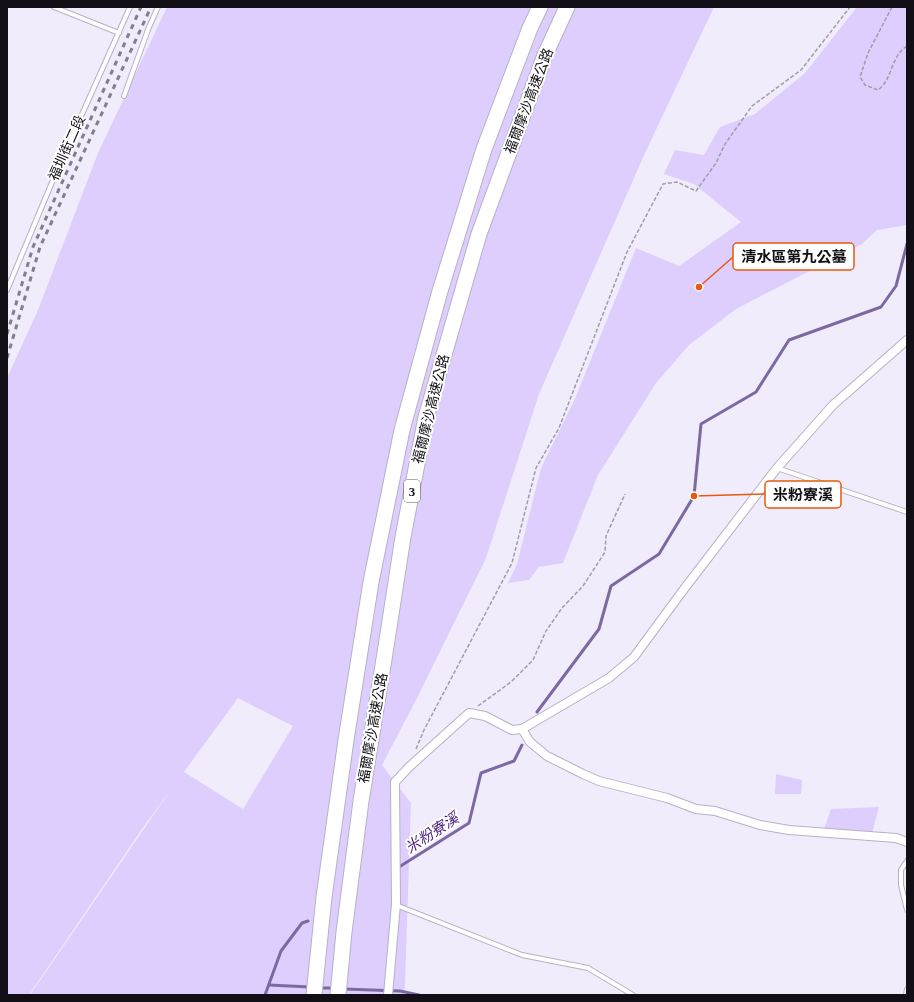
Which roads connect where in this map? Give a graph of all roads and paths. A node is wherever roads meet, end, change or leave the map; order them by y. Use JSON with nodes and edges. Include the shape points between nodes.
{"nodes":[{"id":1,"x":54,"y":7,"type":"edge"},
{"id":2,"x":130,"y":7,"type":"edge"},
{"id":3,"x":158,"y":7,"type":"edge"},
{"id":4,"x":540,"y":7,"type":"edge"},
{"id":5,"x":567,"y":7,"type":"edge"},
{"id":6,"x":850,"y":7,"type":"edge"},
{"id":7,"x":892,"y":7,"type":"edge"},
{"id":8,"x":119,"y":33,"type":"junction"},
{"id":9,"x":907,"y":46,"type":"edge"},
{"id":10,"x":124,"y":96,"type":"dead end"},
{"id":11,"x":7,"y":290,"type":"edge"},
{"id":12,"x":907,"y":340,"type":"edge"},
{"id":13,"x":777,"y":468,"type":"junction"},
{"id":14,"x":625,"y":494,"type":"dead end"},
{"id":15,"x":907,"y":512,"type":"edge"},
{"id":16,"x":469,"y":713,"type":"junction"},
{"id":17,"x":522,"y":729,"type":"junction"},
{"id":18,"x":408,"y":767,"type":"junction"},
{"id":19,"x":907,"y":842,"type":"edge"},
{"id":20,"x":907,"y":861,"type":"edge"},
{"id":21,"x":396,"y":904,"type":"junction"},
{"id":22,"x":907,"y":910,"type":"edge"},
{"id":23,"x":907,"y":989,"type":"edge"},
{"id":24,"x":314,"y":995,"type":"edge"},
{"id":25,"x":338,"y":995,"type":"edge"},
{"id":26,"x":388,"y":995,"type":"edge"},
{"id":27,"x":633,"y":995,"type":"edge"},
{"id":28,"x":906,"y":995,"type":"edge"}],
"edges":[{"from":1,"to":8,"type":"lane"},
{"from":2,"to":8,"type":"lane","name":"福圳街二段"},
{"from":3,"to":10,"type":"lane"},
{"from":4,"to":24,"type":"highway","name":"福爾摩沙高速公路","number":"3","via":[[484,149],[440,291],[402,430],[371,582],[351,710],[324,897]]},
{"from":5,"to":25,"type":"highway","name":"福爾摩沙高速公路","number":"3","via":[[545,55],[479,234],[426,417],[403,537],[361,801]]},
{"from":6,"to":18,"type":"path","via":[[802,70],[752,106],[696,191],[677,182],[662,184],[627,252],[559,428],[536,468],[512,563],[424,730]]},
{"from":7,"to":9,"type":"path","via":[[868,53],[860,77],[865,85],[878,90],[885,85],[900,50]]},
{"from":8,"to":11,"type":"lane","name":"福圳街二段"},
{"from":12,"to":13,"type":"street","via":[[833,405]]},
{"from":13,"to":15,"type":"lane"},
{"from":13,"to":17,"type":"street","via":[[634,656],[609,678]]},
{"from":14,"to":16,"type":"path","via":[[606,536],[605,552],[583,586],[550,625],[533,660],[511,682]]},
{"from":16,"to":17,"type":"street","via":[[484,716],[512,730]]},
{"from":16,"to":18,"type":"street"},
{"from":17,"to":19,"type":"street","via":[[530,742],[548,756],[599,781],[760,825],[789,830],[896,838]]},
{"from":18,"to":21,"type":"street","via":[[395,782]]},
{"from":20,"to":22,"type":"lane","via":[[901,870],[901,885]]},
{"from":21,"to":26,"type":"street"},
{"from":21,"to":27,"type":"lane","via":[[522,955],[588,968]]},
{"from":23,"to":28,"type":"lane"}]}
